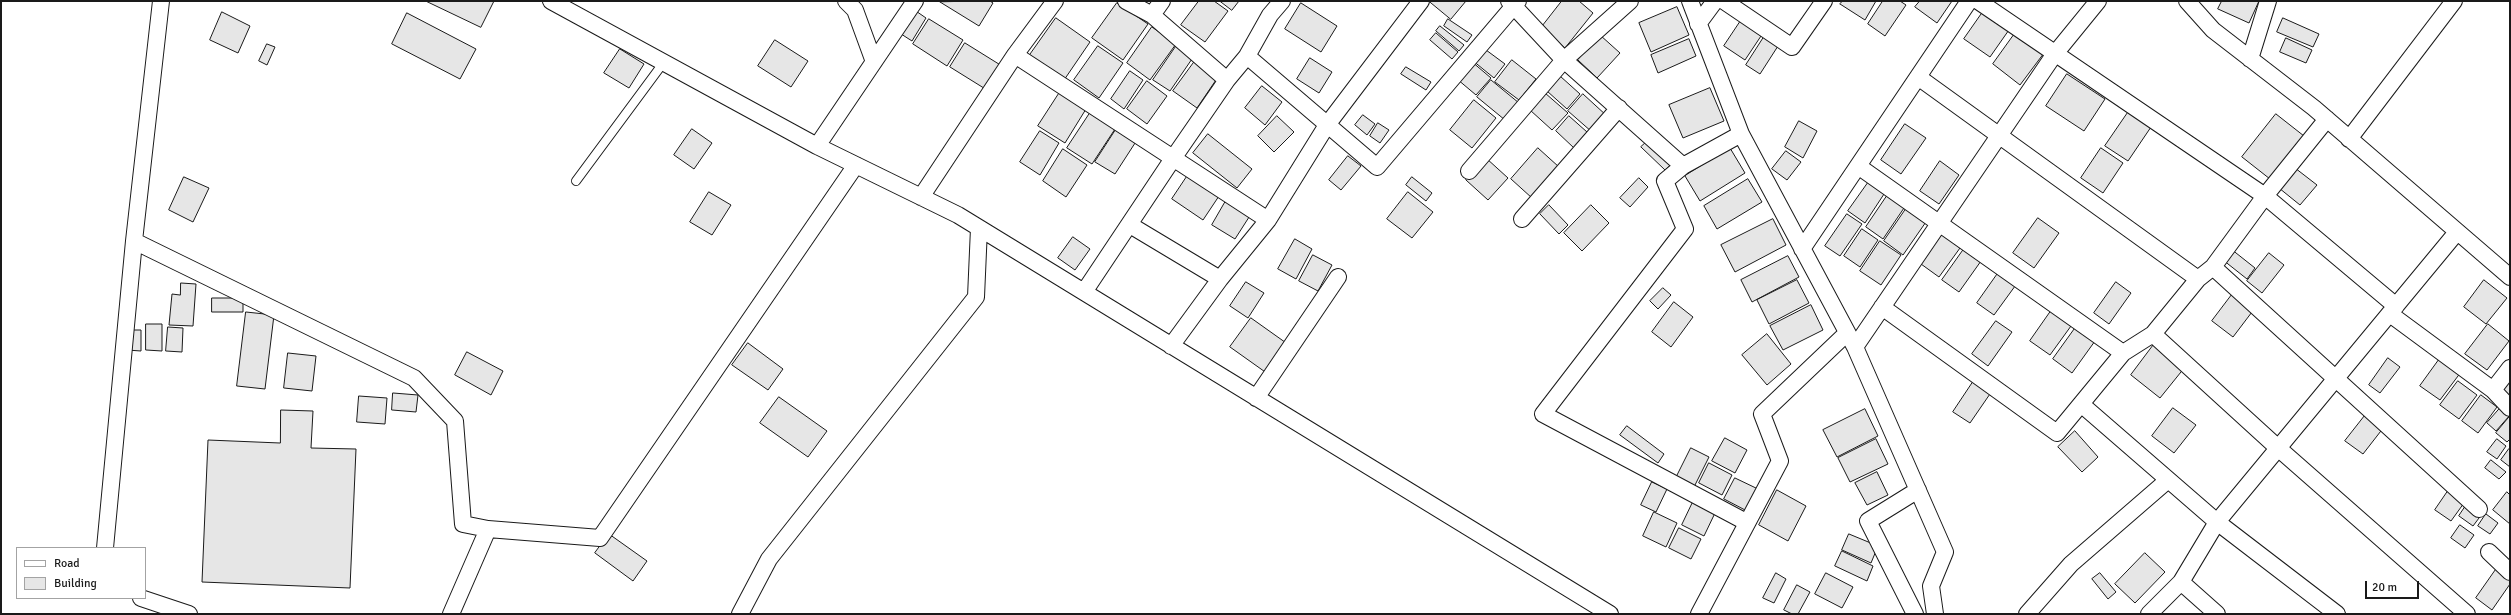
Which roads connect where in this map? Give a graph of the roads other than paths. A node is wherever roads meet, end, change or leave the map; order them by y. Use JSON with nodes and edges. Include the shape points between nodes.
{"nodes":[{"id":1,"x":162,"y":1,"type":"edge"},
{"id":2,"x":551,"y":1,"type":"edge"},
{"id":3,"x":846,"y":1,"type":"edge"},
{"id":4,"x":915,"y":1,"type":"edge"},
{"id":5,"x":1055,"y":1,"type":"edge"},
{"id":6,"x":1126,"y":1,"type":"edge"},
{"id":7,"x":1162,"y":1,"type":"edge"},
{"id":8,"x":1282,"y":1,"type":"edge"},
{"id":9,"x":1421,"y":1,"type":"edge"},
{"id":10,"x":1630,"y":1,"type":"edge"},
{"id":11,"x":1690,"y":1,"type":"edge"},
{"id":12,"x":1715,"y":1,"type":"edge"},
{"id":13,"x":1724,"y":1,"type":"edge"},
{"id":14,"x":1824,"y":1,"type":"edge"},
{"id":15,"x":1969,"y":1,"type":"edge"},
{"id":16,"x":1978,"y":1,"type":"edge"},
{"id":17,"x":2098,"y":1,"type":"edge"},
{"id":18,"x":2187,"y":1,"type":"edge"},
{"id":19,"x":2268,"y":1,"type":"edge"},
{"id":20,"x":2454,"y":1,"type":"edge"},
{"id":21,"x":1514,"y":2,"type":"edge"},
{"id":22,"x":1152,"y":15,"type":"junction"},
{"id":23,"x":1698,"y":24,"type":"junction"},
{"id":24,"x":1015,"y":55,"type":"junction"},
{"id":25,"x":2054,"y":55,"type":"junction"},
{"id":26,"x":1247,"y":56,"type":"junction"},
{"id":27,"x":2250,"y":58,"type":"junction"},
{"id":28,"x":1564,"y":60,"type":"junction"},
{"id":29,"x":664,"y":62,"type":"junction"},
{"id":30,"x":874,"y":62,"type":"junction"},
{"id":31,"x":1918,"y":77,"type":"junction"},
{"id":32,"x":1227,"y":80,"type":"junction"},
{"id":33,"x":1619,"y":108,"type":"junction"},
{"id":34,"x":2327,"y":119,"type":"junction"},
{"id":35,"x":1327,"y":125,"type":"junction"},
{"id":36,"x":1741,"y":134,"type":"junction"},
{"id":37,"x":1999,"y":136,"type":"junction"},
{"id":38,"x":2349,"y":139,"type":"junction"},
{"id":39,"x":817,"y":146,"type":"junction"},
{"id":40,"x":1174,"y":157,"type":"junction"},
{"id":41,"x":856,"y":165,"type":"junction"},
{"id":42,"x":1683,"y":166,"type":"junction"},
{"id":43,"x":1858,"y":166,"type":"junction"},
{"id":44,"x":1469,"y":172,"type":"dead end"},
{"id":45,"x":576,"y":181,"type":"dead end"},
{"id":46,"x":2265,"y":196,"type":"junction"},
{"id":47,"x":921,"y":197,"type":"junction"},
{"id":48,"x":1522,"y":219,"type":"dead end"},
{"id":49,"x":1268,"y":220,"type":"junction"},
{"id":50,"x":1940,"y":222,"type":"junction"},
{"id":51,"x":1130,"y":225,"type":"junction"},
{"id":52,"x":979,"y":228,"type":"junction"},
{"id":53,"x":2457,"y":232,"type":"junction"},
{"id":54,"x":134,"y":241,"type":"junction"},
{"id":55,"x":1802,"y":249,"type":"junction"},
{"id":56,"x":2213,"y":267,"type":"junction"},
{"id":57,"x":1338,"y":277,"type":"dead end"},
{"id":58,"x":2510,"y":277,"type":"edge"},
{"id":59,"x":1220,"y":279,"type":"junction"},
{"id":60,"x":2198,"y":279,"type":"junction"},
{"id":61,"x":1084,"y":292,"type":"junction"},
{"id":62,"x":1882,"y":307,"type":"junction"},
{"id":63,"x":2393,"y":310,"type":"junction"},
{"id":64,"x":2153,"y":334,"type":"junction"},
{"id":65,"x":1851,"y":340,"type":"junction"},
{"id":66,"x":1171,"y":346,"type":"junction"},
{"id":67,"x":2123,"y":353,"type":"junction"},
{"id":68,"x":2510,"y":368,"type":"edge"},
{"id":69,"x":2336,"y":379,"type":"junction"},
{"id":70,"x":2493,"y":390,"type":"junction"},
{"id":71,"x":1256,"y":398,"type":"junction"},
{"id":72,"x":2081,"y":404,"type":"junction"},
{"id":73,"x":2510,"y":408,"type":"edge"},
{"id":74,"x":2278,"y":448,"type":"junction"},
{"id":75,"x":2168,"y":480,"type":"junction"},
{"id":76,"x":1918,"y":490,"type":"junction"},
{"id":77,"x":2479,"y":509,"type":"dead end"},
{"id":78,"x":1746,"y":522,"type":"junction"},
{"id":79,"x":2217,"y":522,"type":"junction"},
{"id":80,"x":488,"y":529,"type":"junction"},
{"id":81,"x":105,"y":547,"type":"edge"},
{"id":82,"x":2489,"y":552,"type":"dead end"},
{"id":83,"x":2510,"y":572,"type":"edge"},
{"id":84,"x":2181,"y":582,"type":"junction"},
{"id":85,"x":144,"y":599,"type":"edge"},
{"id":86,"x":189,"y":614,"type":"edge"},
{"id":87,"x":451,"y":614,"type":"edge"},
{"id":88,"x":740,"y":614,"type":"edge"},
{"id":89,"x":1610,"y":614,"type":"edge"},
{"id":90,"x":1699,"y":614,"type":"edge"},
{"id":91,"x":1915,"y":614,"type":"edge"},
{"id":92,"x":1935,"y":614,"type":"edge"},
{"id":93,"x":2027,"y":614,"type":"edge"},
{"id":94,"x":2149,"y":614,"type":"edge"},
{"id":95,"x":2217,"y":614,"type":"edge"},
{"id":96,"x":2337,"y":614,"type":"edge"},
{"id":97,"x":2467,"y":614,"type":"edge"}],
"edges":[{"from":1,"to":54,"type":"street"},
{"from":2,"to":29,"type":"street"},
{"from":3,"to":30,"type":"street","via":[[855,10]]},
{"from":4,"to":30,"type":"street"},
{"from":5,"to":24,"type":"street"},
{"from":6,"to":22,"type":"street"},
{"from":7,"to":22,"type":"street"},
{"from":8,"to":26,"type":"street","via":[[1270,15]]},
{"from":9,"to":35,"type":"street"},
{"from":10,"to":28,"type":"street"},
{"from":11,"to":23,"type":"street"},
{"from":12,"to":23,"type":"street"},
{"from":13,"to":14,"type":"street","via":[[1792,47]]},
{"from":15,"to":31,"type":"street"},
{"from":16,"to":25,"type":"street"},
{"from":17,"to":25,"type":"street"},
{"from":18,"to":27,"type":"street","via":[[2213,30]]},
{"from":19,"to":27,"type":"street"},
{"from":20,"to":38,"type":"street"},
{"from":21,"to":28,"type":"street"},
{"from":21,"to":35,"type":"street","via":[[1377,167]]},
{"from":22,"to":32,"type":"street"},
{"from":23,"to":36,"type":"street"},
{"from":24,"to":40,"type":"street"},
{"from":24,"to":47,"type":"street"},
{"from":25,"to":37,"type":"street"},
{"from":25,"to":46,"type":"street"},
{"from":26,"to":32,"type":"street"},
{"from":26,"to":35,"type":"street"},
{"from":27,"to":34,"type":"street"},
{"from":28,"to":33,"type":"street"},
{"from":28,"to":44,"type":"street"},
{"from":29,"to":39,"type":"street"},
{"from":29,"to":45,"type":"lane"},
{"from":30,"to":39,"type":"street"},
{"from":31,"to":37,"type":"street"},
{"from":31,"to":43,"type":"street"},
{"from":32,"to":40,"type":"street"},
{"from":33,"to":42,"type":"street"},
{"from":33,"to":48,"type":"street"},
{"from":34,"to":38,"type":"street"},
{"from":34,"to":46,"type":"street"},
{"from":35,"to":49,"type":"street"},
{"from":36,"to":42,"type":"street"},
{"from":36,"to":55,"type":"street"},
{"from":37,"to":50,"type":"street"},
{"from":37,"to":60,"type":"street"},
{"from":38,"to":53,"type":"street"},
{"from":39,"to":41,"type":"street"},
{"from":40,"to":49,"type":"street"},
{"from":40,"to":51,"type":"street"},
{"from":41,"to":47,"type":"street"},
{"from":41,"to":80,"type":"street","via":[[600,538]]},
{"from":42,"to":78,"type":"street","via":[[1665,182],[1685,229],[1543,414]]},
{"from":43,"to":50,"type":"street"},
{"from":43,"to":55,"type":"street"},
{"from":46,"to":56,"type":"street"},
{"from":46,"to":63,"type":"street"},
{"from":47,"to":52,"type":"street"},
{"from":49,"to":59,"type":"street"},
{"from":50,"to":62,"type":"street"},
{"from":50,"to":67,"type":"street"},
{"from":51,"to":59,"type":"street"},
{"from":51,"to":61,"type":"street"},
{"from":52,"to":61,"type":"street"},
{"from":52,"to":88,"type":"street","via":[[976,296],[769,559]]},
{"from":53,"to":58,"type":"street"},
{"from":53,"to":63,"type":"street"},
{"from":54,"to":80,"type":"street","via":[[414,378],[455,421],[463,524]]},
{"from":54,"to":81,"type":"street"},
{"from":55,"to":65,"type":"street"},
{"from":56,"to":60,"type":"street"},
{"from":56,"to":69,"type":"street"},
{"from":57,"to":71,"type":"street"},
{"from":59,"to":66,"type":"street"},
{"from":60,"to":64,"type":"street"},
{"from":61,"to":66,"type":"street"},
{"from":62,"to":65,"type":"street"},
{"from":62,"to":72,"type":"street","via":[[2057,433]]},
{"from":63,"to":69,"type":"street"},
{"from":63,"to":70,"type":"street"},
{"from":64,"to":67,"type":"street"},
{"from":64,"to":74,"type":"street"},
{"from":65,"to":76,"type":"street"},
{"from":65,"to":78,"type":"street","via":[[1762,414],[1780,461]]},
{"from":66,"to":71,"type":"street"},
{"from":67,"to":72,"type":"street"},
{"from":68,"to":70,"type":"street"},
{"from":69,"to":74,"type":"street"},
{"from":69,"to":77,"type":"street"},
{"from":70,"to":73,"type":"street"},
{"from":71,"to":89,"type":"street"},
{"from":72,"to":75,"type":"street"},
{"from":74,"to":79,"type":"street"},
{"from":74,"to":97,"type":"street"},
{"from":75,"to":79,"type":"street"},
{"from":75,"to":93,"type":"street","via":[[2071,564]]},
{"from":76,"to":91,"type":"street","via":[[1868,521]]},
{"from":76,"to":92,"type":"street","via":[[1945,552],[1930,586]]},
{"from":78,"to":90,"type":"street"},
{"from":79,"to":84,"type":"street"},
{"from":79,"to":96,"type":"street"},
{"from":80,"to":87,"type":"street"},
{"from":82,"to":83,"type":"street"},
{"from":84,"to":94,"type":"street"},
{"from":84,"to":95,"type":"street"},
{"from":85,"to":86,"type":"street"}]}
